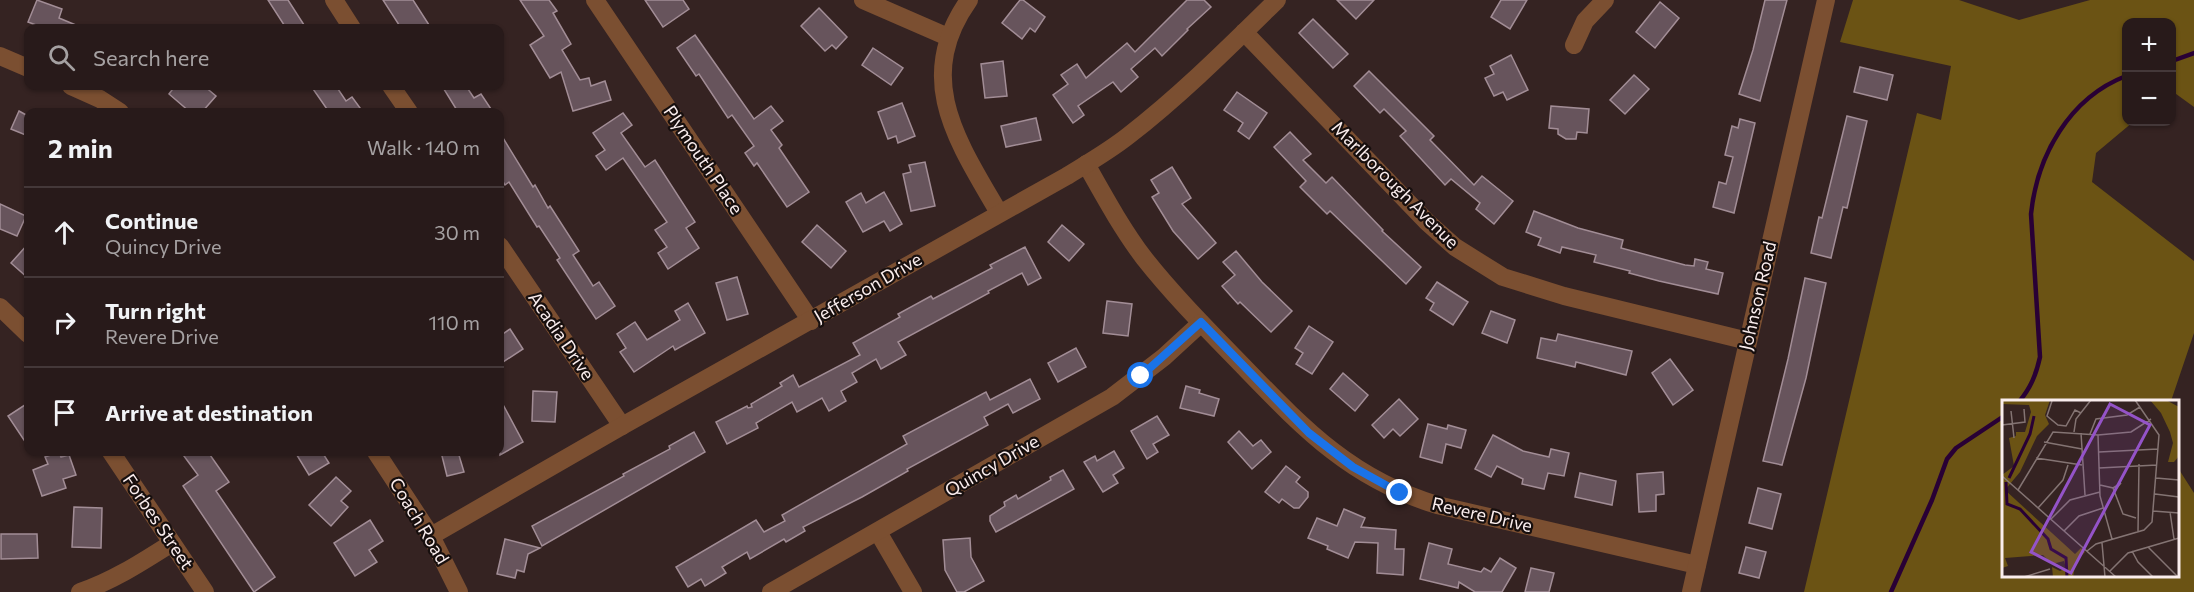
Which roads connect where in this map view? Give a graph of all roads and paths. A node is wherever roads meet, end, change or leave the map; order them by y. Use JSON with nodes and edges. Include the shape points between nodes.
{"nodes":[{"id":1,"x":334,"y":0,"type":"edge"},
{"id":2,"x":595,"y":0,"type":"edge"},
{"id":3,"x":863,"y":0,"type":"edge"},
{"id":4,"x":969,"y":0,"type":"edge"},
{"id":5,"x":1276,"y":0,"type":"edge"},
{"id":6,"x":1605,"y":0,"type":"edge"},
{"id":7,"x":1826,"y":0,"type":"edge"},
{"id":8,"x":349,"y":24,"type":"edge"},
{"id":9,"x":1244,"y":32,"type":"junction"},
{"id":10,"x":948,"y":38,"type":"junction"},
{"id":11,"x":1574,"y":45,"type":"dead end"},
{"id":12,"x":0,"y":56,"type":"edge"},
{"id":13,"x":24,"y":66,"type":"edge"},
{"id":14,"x":79,"y":90,"type":"edge"},
{"id":15,"x":394,"y":90,"type":"edge"},
{"id":16,"x":114,"y":108,"type":"edge"},
{"id":17,"x":406,"y":108,"type":"edge"},
{"id":18,"x":1086,"y":164,"type":"junction"},
{"id":19,"x":999,"y":213,"type":"junction"},
{"id":20,"x":504,"y":252,"type":"edge"},
{"id":21,"x":0,"y":307,"type":"edge"},
{"id":22,"x":811,"y":321,"type":"junction"},
{"id":23,"x":1201,"y":322,"type":"junction"},
{"id":24,"x":24,"y":330,"type":"edge"},
{"id":25,"x":1748,"y":341,"type":"junction"},
{"id":26,"x":622,"y":426,"type":"junction"},
{"id":27,"x":114,"y":456,"type":"edge"},
{"id":28,"x":379,"y":456,"type":"edge"},
{"id":29,"x":878,"y":532,"type":"junction"},
{"id":30,"x":431,"y":536,"type":"junction"},
{"id":31,"x":172,"y":543,"type":"junction"},
{"id":32,"x":1697,"y":565,"type":"junction"},
{"id":33,"x":80,"y":592,"type":"edge"},
{"id":34,"x":205,"y":592,"type":"edge"},
{"id":35,"x":459,"y":592,"type":"edge"},
{"id":36,"x":771,"y":592,"type":"edge"},
{"id":37,"x":913,"y":592,"type":"edge"},
{"id":38,"x":1691,"y":592,"type":"edge"}],
"edges":[{"from":1,"to":8,"type":"street"},
{"from":2,"to":22,"type":"street","name":"Plymouth Place"},
{"from":3,"to":10,"type":"street"},
{"from":4,"to":10,"type":"street"},
{"from":5,"to":9,"type":"street","name":"Jefferson Drive"},
{"from":6,"to":11,"type":"street","via":[[1586,21]]},
{"from":7,"to":25,"type":"street","name":"Johnson Road"},
{"from":9,"to":18,"type":"street","name":"Jefferson Drive","via":[[1160,110]]},
{"from":9,"to":25,"type":"street","name":"Marlborough Avenue","via":[[1427,222],[1486,267],[1503,277],[1549,292]]},
{"from":10,"to":19,"type":"street","via":[[943,76],[949,117],[958,141]]},
{"from":12,"to":13,"type":"street"},
{"from":14,"to":16,"type":"street"},
{"from":15,"to":17,"type":"street"},
{"from":18,"to":19,"type":"street","name":"Jefferson Drive"},
{"from":18,"to":23,"type":"street","name":"Revere Drive","via":[[1143,256]]},
{"from":19,"to":22,"type":"street","name":"Jefferson Drive"},
{"from":20,"to":26,"type":"street","name":"Acadia Drive"},
{"from":21,"to":24,"type":"street"},
{"from":22,"to":26,"type":"street","name":"Jefferson Drive"},
{"from":23,"to":29,"type":"street","name":"Quincy Drive","via":[[1127,387]]},
{"from":23,"to":32,"type":"street","name":"Revere Drive","via":[[1309,433],[1353,467],[1400,493]]},
{"from":25,"to":32,"type":"street","name":"Johnson Road"},
{"from":26,"to":30,"type":"street","name":"Jefferson Drive"},
{"from":27,"to":31,"type":"street","name":"Forbes Street"},
{"from":28,"to":30,"type":"street","name":"Coach Road"},
{"from":29,"to":36,"type":"street","name":"Quincy Drive"},
{"from":29,"to":37,"type":"street"},
{"from":30,"to":35,"type":"street","name":"Coach Road"},
{"from":31,"to":33,"type":"street","via":[[129,570]]},
{"from":31,"to":34,"type":"street","name":"Forbes Street"},
{"from":32,"to":38,"type":"street","name":"Johnson Road"}]}
